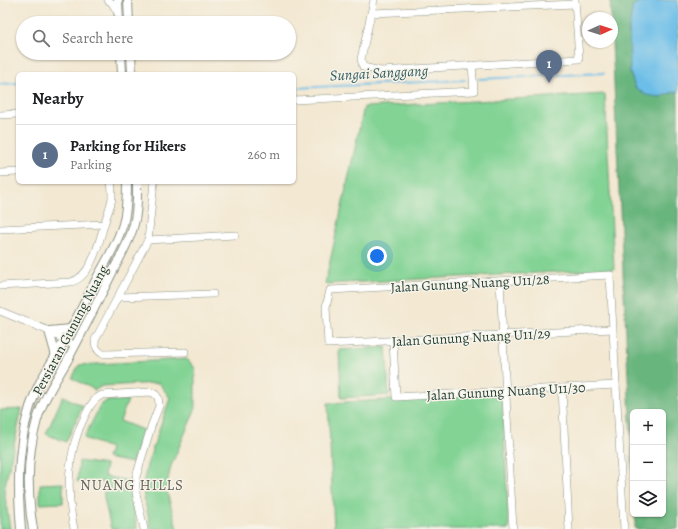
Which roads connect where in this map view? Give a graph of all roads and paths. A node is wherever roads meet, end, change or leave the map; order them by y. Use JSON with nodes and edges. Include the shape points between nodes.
{"nodes":[{"id":1,"x":108,"y":0,"type":"edge"},
{"id":2,"x":118,"y":0,"type":"edge"},
{"id":3,"x":128,"y":0,"type":"edge"},
{"id":4,"x":374,"y":0,"type":"edge"},
{"id":5,"x":575,"y":2,"type":"edge"},
{"id":6,"x":118,"y":13,"type":"junction"},
{"id":7,"x":372,"y":13,"type":"junction"},
{"id":8,"x":118,"y":16,"type":"edge"},
{"id":9,"x":129,"y":16,"type":"edge"},
{"id":10,"x":121,"y":60,"type":"edge"},
{"id":11,"x":131,"y":60,"type":"edge"},
{"id":12,"x":472,"y":66,"type":"junction"},
{"id":13,"x":122,"y":72,"type":"edge"},
{"id":14,"x":132,"y":72,"type":"edge"},
{"id":15,"x":296,"y":100,"type":"edge"},
{"id":16,"x":16,"y":114,"type":"edge"},
{"id":17,"x":0,"y":116,"type":"edge"},
{"id":18,"x":16,"y":172,"type":"edge"},
{"id":19,"x":0,"y":173,"type":"edge"},
{"id":20,"x":112,"y":184,"type":"edge"},
{"id":21,"x":127,"y":184,"type":"edge"},
{"id":22,"x":137,"y":184,"type":"edge"},
{"id":23,"x":154,"y":184,"type":"edge"},
{"id":24,"x":104,"y":224,"type":"junction"},
{"id":25,"x":0,"y":229,"type":"edge"},
{"id":26,"x":235,"y":235,"type":"dead end"},
{"id":27,"x":148,"y":240,"type":"junction"},
{"id":28,"x":500,"y":281,"type":"junction"},
{"id":29,"x":0,"y":286,"type":"edge"},
{"id":30,"x":213,"y":294,"type":"dead end"},
{"id":31,"x":118,"y":298,"type":"junction"},
{"id":32,"x":0,"y":311,"type":"edge"},
{"id":33,"x":71,"y":329,"type":"junction"},
{"id":34,"x":613,"y":329,"type":"junction"},
{"id":35,"x":49,"y":331,"type":"junction"},
{"id":36,"x":503,"y":335,"type":"junction"},
{"id":37,"x":65,"y":340,"type":"junction"},
{"id":38,"x":393,"y":341,"type":"junction"},
{"id":39,"x":328,"y":344,"type":"joint"},
{"id":40,"x":75,"y":346,"type":"junction"},
{"id":41,"x":185,"y":352,"type":"dead end"},
{"id":42,"x":56,"y":356,"type":"junction"},
{"id":43,"x":616,"y":385,"type":"junction"},
{"id":44,"x":562,"y":388,"type":"junction"},
{"id":45,"x":506,"y":391,"type":"junction"},
{"id":46,"x":21,"y":529,"type":"edge"},
{"id":47,"x":33,"y":529,"type":"edge"},
{"id":48,"x":74,"y":529,"type":"edge"},
{"id":49,"x":144,"y":529,"type":"edge"},
{"id":50,"x":513,"y":529,"type":"edge"},
{"id":51,"x":569,"y":529,"type":"edge"},
{"id":52,"x":624,"y":529,"type":"edge"}],
"edges":[{"from":1,"to":6,"type":"street"},
{"from":2,"to":6,"type":"street"},
{"from":3,"to":9,"type":"street"},
{"from":4,"to":7,"type":"street"},
{"from":5,"to":7,"type":"street"},
{"from":5,"to":12,"type":"street","via":[[579,59]]},
{"from":6,"to":8,"type":"street"},
{"from":7,"to":12,"type":"street","via":[[362,51],[363,68],[381,71]]},
{"from":10,"to":13,"type":"street"},
{"from":11,"to":14,"type":"street"},
{"from":12,"to":15,"type":"street","via":[[474,91]]},
{"from":16,"to":17,"type":"street"},
{"from":18,"to":19,"type":"street"},
{"from":20,"to":24,"type":"street","via":[[112,199]]},
{"from":21,"to":33,"type":"street","name":"Persiaran Gunung Nuang","via":[[123,225]]},
{"from":22,"to":40,"type":"street","name":"Persiaran Gunung Nuang","via":[[134,226]]},
{"from":23,"to":27,"type":"street"},
{"from":24,"to":25,"type":"street"},
{"from":24,"to":29,"type":"street","via":[[88,268],[76,281]]},
{"from":26,"to":27,"type":"street"},
{"from":27,"to":31,"type":"street"},
{"from":28,"to":34,"type":"street","name":"Jalan Gunung Nuang U11/28","via":[[610,275]]},
{"from":28,"to":36,"type":"street"},
{"from":28,"to":39,"type":"street","name":"Jalan Gunung Nuang U11/28","via":[[330,290],[326,306]]},
{"from":30,"to":31,"type":"street"},
{"from":31,"to":41,"type":"street","via":[[95,340],[98,351],[103,354]]},
{"from":32,"to":35,"type":"street"},
{"from":33,"to":35,"type":"street"},
{"from":33,"to":37,"type":"street","name":"Persiaran Gunung Nuang"},
{"from":34,"to":36,"type":"street","name":"Jalan Gunung Nuang U11/29"},
{"from":34,"to":43,"type":"street"},
{"from":35,"to":37,"type":"street"},
{"from":35,"to":42,"type":"street"},
{"from":36,"to":38,"type":"street","name":"Jalan Gunung Nuang U11/29"},
{"from":36,"to":45,"type":"street"},
{"from":37,"to":40,"type":"street"},
{"from":37,"to":42,"type":"street","name":"Persiaran Gunung Nuang"},
{"from":38,"to":39,"type":"street","name":"Jalan Gunung Nuang U11/29"},
{"from":38,"to":45,"type":"street","name":"Jalan Gunung Nuang U11/30","via":[[396,397]]},
{"from":40,"to":47,"type":"street","name":"Persiaran Gunung Nuang","via":[[47,396],[37,420],[29,474]]},
{"from":42,"to":46,"type":"street","name":"Persiaran Gunung Nuang","via":[[36,390],[21,445],[18,477]]},
{"from":43,"to":44,"type":"street","name":"Jalan Gunung Nuang U11/30"},
{"from":43,"to":52,"type":"street"},
{"from":44,"to":45,"type":"street","name":"Jalan Gunung Nuang U11/30"},
{"from":44,"to":51,"type":"street"},
{"from":45,"to":50,"type":"street"},
{"from":48,"to":49,"type":"street","via":[[70,490],[72,455],[87,412],[102,395],[150,392],[159,398],[159,406],[138,468],[136,485]]}]}
